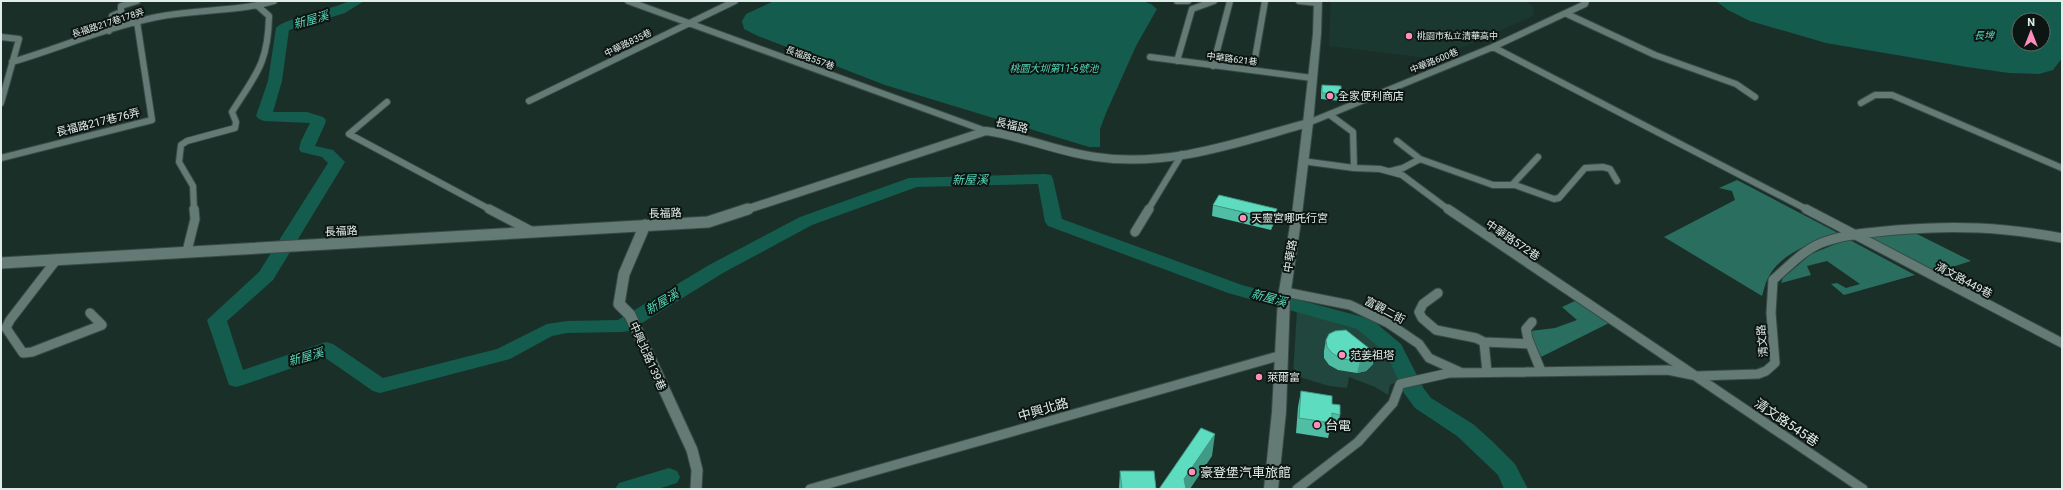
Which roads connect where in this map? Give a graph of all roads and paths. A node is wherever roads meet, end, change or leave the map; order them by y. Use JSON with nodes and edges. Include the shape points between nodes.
{"nodes":[{"id":1,"x":137,"y":1,"type":"edge"},
{"id":2,"x":274,"y":1,"type":"edge"},
{"id":3,"x":628,"y":1,"type":"edge"},
{"id":4,"x":735,"y":1,"type":"edge"},
{"id":5,"x":1177,"y":1,"type":"edge"},
{"id":6,"x":1188,"y":1,"type":"edge"},
{"id":7,"x":1214,"y":1,"type":"edge"},
{"id":8,"x":1230,"y":1,"type":"edge"},
{"id":9,"x":1265,"y":1,"type":"edge"},
{"id":10,"x":1299,"y":1,"type":"edge"},
{"id":11,"x":1586,"y":1,"type":"edge"},
{"id":12,"x":1318,"y":2,"type":"edge"},
{"id":13,"x":259,"y":6,"type":"junction"},
{"id":14,"x":1567,"y":14,"type":"junction"},
{"id":15,"x":137,"y":22,"type":"junction"},
{"id":16,"x":690,"y":23,"type":"junction"},
{"id":17,"x":108,"y":31,"type":"junction"},
{"id":18,"x":1,"y":37,"type":"edge"},
{"id":19,"x":1493,"y":47,"type":"junction"},
{"id":20,"x":1150,"y":57,"type":"dead end"},
{"id":21,"x":1177,"y":61,"type":"junction"},
{"id":22,"x":12,"y":62,"type":"junction"},
{"id":23,"x":1213,"y":66,"type":"junction"},
{"id":24,"x":1253,"y":70,"type":"junction"},
{"id":25,"x":1312,"y":78,"type":"junction"},
{"id":26,"x":1755,"y":97,"type":"dead end"},
{"id":27,"x":529,"y":101,"type":"dead end"},
{"id":28,"x":387,"y":102,"type":"dead end"},
{"id":29,"x":1,"y":103,"type":"edge"},
{"id":30,"x":1861,"y":103,"type":"dead end"},
{"id":31,"x":1330,"y":115,"type":"junction"},
{"id":32,"x":1308,"y":123,"type":"junction"},
{"id":33,"x":986,"y":131,"type":"junction"},
{"id":34,"x":1397,"y":141,"type":"dead end"},
{"id":35,"x":1182,"y":154,"type":"junction"},
{"id":36,"x":1538,"y":157,"type":"dead end"},
{"id":37,"x":1,"y":158,"type":"edge"},
{"id":38,"x":1420,"y":159,"type":"junction"},
{"id":39,"x":1302,"y":161,"type":"junction"},
{"id":40,"x":1354,"y":168,"type":"junction"},
{"id":41,"x":2062,"y":168,"type":"edge"},
{"id":42,"x":1391,"y":171,"type":"junction"},
{"id":43,"x":1617,"y":180,"type":"dead end"},
{"id":44,"x":1512,"y":185,"type":"junction"},
{"id":45,"x":646,"y":225,"type":"junction"},
{"id":46,"x":531,"y":231,"type":"junction"},
{"id":47,"x":1135,"y":232,"type":"dead end"},
{"id":48,"x":1857,"y":235,"type":"junction"},
{"id":49,"x":2062,"y":238,"type":"edge"},
{"id":50,"x":187,"y":251,"type":"junction"},
{"id":51,"x":57,"y":259,"type":"junction"},
{"id":52,"x":1,"y":263,"type":"edge"},
{"id":53,"x":1438,"y":293,"type":"dead end"},
{"id":54,"x":1284,"y":299,"type":"junction"},
{"id":55,"x":90,"y":313,"type":"dead end"},
{"id":56,"x":1532,"y":322,"type":"dead end"},
{"id":57,"x":1484,"y":342,"type":"junction"},
{"id":58,"x":2062,"y":343,"type":"edge"},
{"id":59,"x":1530,"y":344,"type":"junction"},
{"id":60,"x":1282,"y":355,"type":"junction"},
{"id":61,"x":1541,"y":371,"type":"junction"},
{"id":62,"x":1487,"y":372,"type":"junction"},
{"id":63,"x":1464,"y":373,"type":"junction"},
{"id":64,"x":1697,"y":376,"type":"junction"},
{"id":65,"x":696,"y":489,"type":"edge"},
{"id":66,"x":810,"y":489,"type":"edge"},
{"id":67,"x":1271,"y":489,"type":"edge"},
{"id":68,"x":1297,"y":489,"type":"edge"},
{"id":69,"x":1863,"y":489,"type":"edge"}],
"edges":[{"from":1,"to":17,"type":"street","via":[[121,6],[121,12],[112,16]]},
{"from":2,"to":13,"type":"street","name":"長福路217巷178弄"},
{"from":3,"to":16,"type":"street","name":"長福路557巷"},
{"from":4,"to":16,"type":"street","name":"中華路835巷"},
{"from":5,"to":6,"type":"street"},
{"from":7,"to":21,"type":"street","via":[[1192,9]]},
{"from":8,"to":23,"type":"street"},
{"from":9,"to":24,"type":"street"},
{"from":10,"to":12,"type":"street"},
{"from":11,"to":14,"type":"street","name":"中華路600巷"},
{"from":12,"to":25,"type":"main road","name":"中華路"},
{"from":13,"to":15,"type":"street","name":"長福路217巷178弄","via":[[190,12]]},
{"from":13,"to":50,"type":"street","via":[[269,16],[264,56],[260,69],[232,112],[236,122],[235,128],[187,141],[181,145],[179,162],[193,186],[195,212]]},
{"from":14,"to":19,"type":"street","name":"中華路600巷"},
{"from":14,"to":26,"type":"street","via":[[1655,55],[1736,84]]},
{"from":15,"to":17,"type":"street","name":"長福路217巷178弄"},
{"from":15,"to":37,"type":"street","name":"長福路217巷76弄","via":[[152,120]]},
{"from":16,"to":27,"type":"street","name":"中華路835巷"},
{"from":16,"to":33,"type":"street","name":"長福路557巷"},
{"from":17,"to":22,"type":"street","name":"長福路217巷178弄"},
{"from":18,"to":22,"type":"street","via":[[19,39]]},
{"from":19,"to":31,"type":"street","name":"中華路600巷"},
{"from":19,"to":48,"type":"street","name":"清文路449巷"},
{"from":20,"to":21,"type":"street","name":"中華路621巷"},
{"from":21,"to":23,"type":"street","name":"中華路621巷"},
{"from":22,"to":29,"type":"street"},
{"from":23,"to":24,"type":"street","name":"中華路621巷"},
{"from":24,"to":25,"type":"street","name":"中華路621巷"},
{"from":25,"to":32,"type":"main road","name":"中華路"},
{"from":28,"to":46,"type":"street","via":[[349,134]]},
{"from":30,"to":41,"type":"street","via":[[1882,93],[1892,96]]},
{"from":31,"to":32,"type":"street","name":"中華路600巷"},
{"from":31,"to":40,"type":"street","via":[[1353,132]]},
{"from":32,"to":35,"type":"street","name":"長福路"},
{"from":32,"to":39,"type":"main road","name":"中華路"},
{"from":33,"to":35,"type":"street","name":"長福路","via":[[1009,134],[1076,155],[1110,159],[1139,160]]},
{"from":33,"to":45,"type":"street","name":"長福路","via":[[716,220]]},
{"from":34,"to":38,"type":"street"},
{"from":35,"to":47,"type":"street"},
{"from":36,"to":44,"type":"street"},
{"from":38,"to":42,"type":"street"},
{"from":38,"to":44,"type":"street","via":[[1493,185]]},
{"from":39,"to":40,"type":"street","name":"中華路572巷"},
{"from":39,"to":54,"type":"main road","name":"中華路"},
{"from":40,"to":42,"type":"street","name":"中華路572巷"},
{"from":42,"to":64,"type":"street","name":"中華路572巷","via":[[1402,175],[1537,270]]},
{"from":43,"to":44,"type":"street","via":[[1610,169],[1585,168],[1559,198],[1554,199]]},
{"from":45,"to":46,"type":"street","name":"長福路"},
{"from":45,"to":65,"type":"street","name":"中興北路139巷","via":[[624,275],[619,292],[619,304],[630,315],[695,457],[699,479]]},
{"from":46,"to":50,"type":"street","name":"長福路"},
{"from":48,"to":49,"type":"street","name":"清文路","via":[[1929,227],[1966,226],[2018,230]]},
{"from":48,"to":58,"type":"street","name":"清文路449巷"},
{"from":48,"to":64,"type":"street","name":"清文路","via":[[1826,241],[1805,252],[1773,280],[1771,312],[1775,363],[1766,371],[1758,374]]},
{"from":50,"to":51,"type":"street","name":"長福路"},
{"from":51,"to":52,"type":"street","name":"長福路"},
{"from":51,"to":55,"type":"street","via":[[6,328],[23,352],[32,352],[102,325]]},
{"from":53,"to":57,"type":"street","via":[[1423,304],[1419,312],[1422,318],[1436,330]]},
{"from":54,"to":60,"type":"main road","name":"中華路"},
{"from":54,"to":63,"type":"street","name":"富觀二街","via":[[1350,306],[1388,323],[1419,344],[1429,358]]},
{"from":56,"to":59,"type":"street","via":[[1526,329]]},
{"from":57,"to":59,"type":"street"},
{"from":57,"to":62,"type":"street"},
{"from":59,"to":61,"type":"street"},
{"from":60,"to":66,"type":"street","name":"中興北路"},
{"from":60,"to":67,"type":"main road","name":"中華路"},
{"from":61,"to":62,"type":"street","name":"清文路"},
{"from":61,"to":64,"type":"street","name":"清文路","via":[[1668,370]]},
{"from":62,"to":63,"type":"street","name":"清文路"},
{"from":63,"to":68,"type":"street","name":"清文路","via":[[1400,384],[1393,403],[1358,442]]},
{"from":64,"to":69,"type":"street","name":"清文路545巷"}]}
